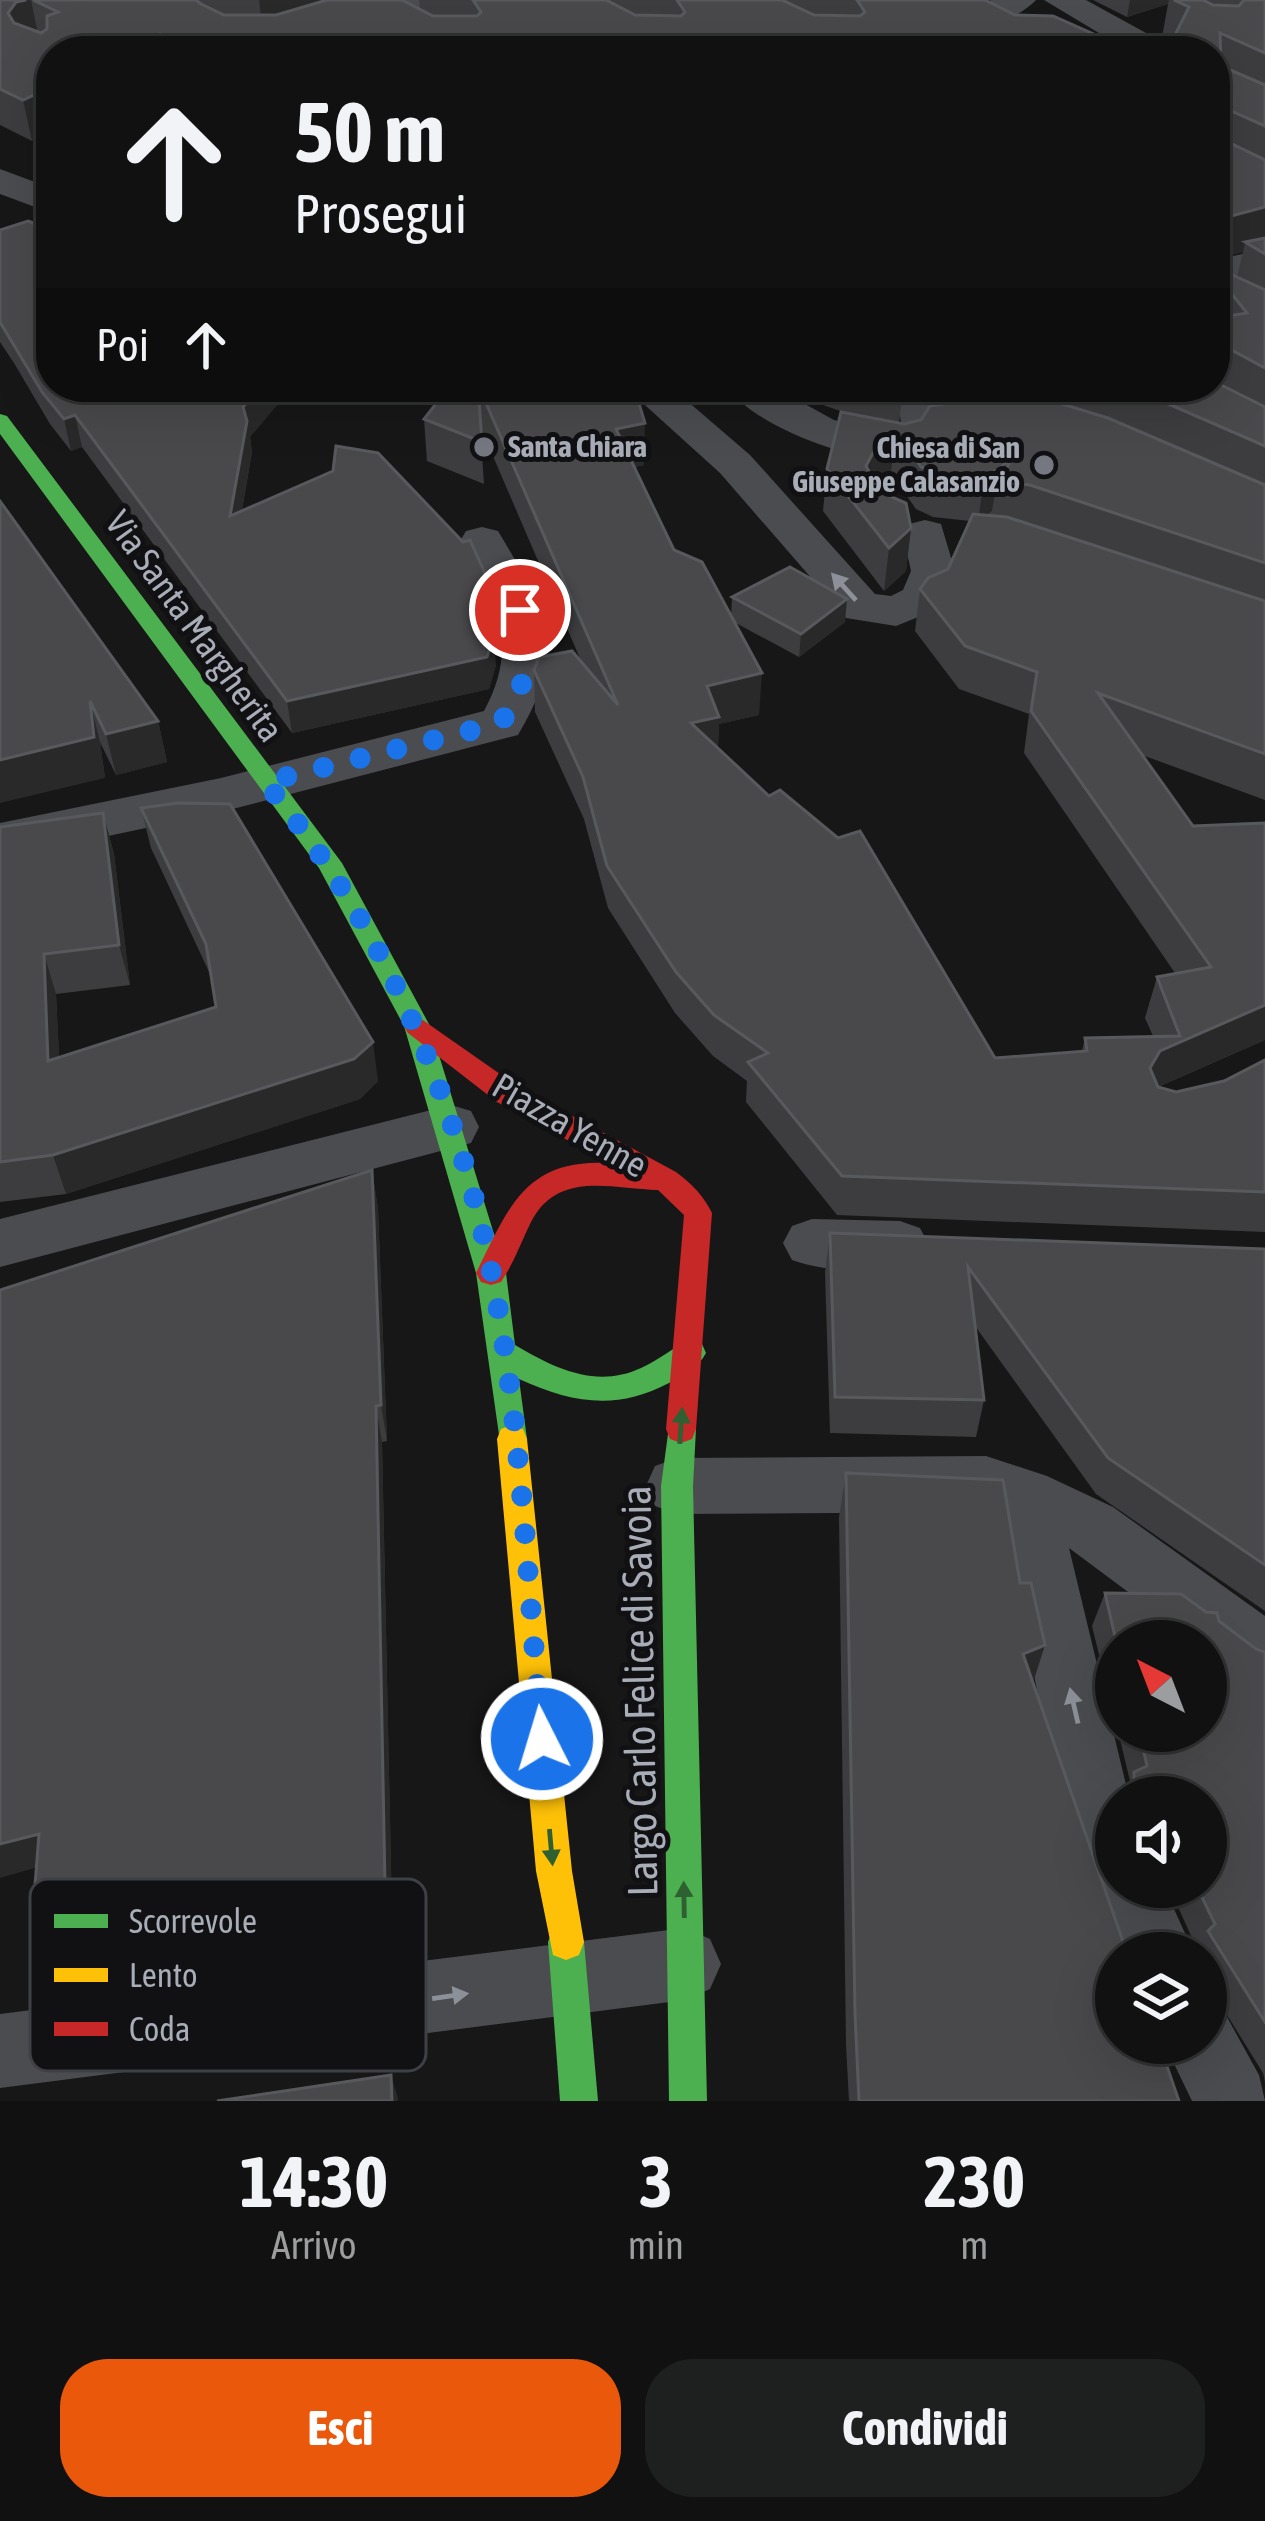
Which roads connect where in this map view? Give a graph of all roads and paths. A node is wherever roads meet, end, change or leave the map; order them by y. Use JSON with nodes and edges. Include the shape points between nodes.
{"nodes":[{"id":1,"x":938,"y":0,"type":"edge"},
{"id":2,"x":1019,"y":0,"type":"edge"},
{"id":3,"x":1061,"y":0,"type":"edge"},
{"id":4,"x":395,"y":10,"type":"edge"},
{"id":5,"x":978,"y":18,"type":"junction"},
{"id":6,"x":1147,"y":35,"type":"edge"},
{"id":7,"x":294,"y":36,"type":"edge"},
{"id":8,"x":1012,"y":36,"type":"edge"},
{"id":9,"x":0,"y":180,"type":"edge"},
{"id":10,"x":36,"y":196,"type":"edge"},
{"id":11,"x":1265,"y":260,"type":"edge"},
{"id":12,"x":1230,"y":283,"type":"edge"},
{"id":13,"x":663,"y":402,"type":"edge"},
{"id":14,"x":766,"y":402,"type":"edge"},
{"id":15,"x":0,"y":419,"type":"edge"},
{"id":16,"x":912,"y":433,"type":"edge"},
{"id":17,"x":482,"y":541,"type":"dead end"},
{"id":18,"x":265,"y":782,"type":"junction"},
{"id":19,"x":0,"y":842,"type":"edge"},
{"id":20,"x":417,"y":1026,"type":"junction"},
{"id":21,"x":451,"y":1127,"type":"junction"},
{"id":22,"x":666,"y":1180,"type":"junction"},
{"id":23,"x":0,"y":1243,"type":"edge"},
{"id":24,"x":812,"y":1243,"type":"dead end"},
{"id":25,"x":956,"y":1246,"type":"edge"},
{"id":26,"x":491,"y":1273,"type":"junction"},
{"id":27,"x":691,"y":1353,"type":"junction"},
{"id":28,"x":504,"y":1354,"type":"junction"},
{"id":29,"x":677,"y":1486,"type":"junction"},
{"id":30,"x":1025,"y":1496,"type":"junction"},
{"id":31,"x":1265,"y":1655,"type":"edge"},
{"id":32,"x":1095,"y":1798,"type":"edge"},
{"id":33,"x":685,"y":1964,"type":"junction"},
{"id":34,"x":573,"y":1980,"type":"junction"},
{"id":35,"x":426,"y":1998,"type":"edge"},
{"id":36,"x":30,"y":2047,"type":"edge"},
{"id":37,"x":0,"y":2051,"type":"edge"},
{"id":38,"x":1213,"y":2064,"type":"edge"},
{"id":39,"x":579,"y":2101,"type":"edge"},
{"id":40,"x":688,"y":2101,"type":"edge"},
{"id":41,"x":1233,"y":2101,"type":"edge"}],
"edges":[{"from":1,"to":5,"type":"street"},
{"from":2,"to":5,"type":"street"},
{"from":3,"to":6,"type":"street"},
{"from":4,"to":7,"type":"street"},
{"from":5,"to":8,"type":"street"},
{"from":9,"to":10,"type":"street"},
{"from":11,"to":12,"type":"street"},
{"from":16,"to":13,"type":"street","one_way":true,"via":[[896,522],[945,536],[922,598],[896,611],[862,608],[735,464]]},
{"from":14,"to":16,"type":"street","via":[[818,430]]},
{"from":15,"to":18,"type":"street","name":"Via Santa Margherita"},
{"from":17,"to":18,"type":"street","via":[[520,610],[530,661],[501,723]]},
{"from":18,"to":19,"type":"street"},
{"from":18,"to":20,"type":"street","name":"Via Santa Margherita","via":[[329,863]]},
{"from":20,"to":21,"type":"street","name":"Via Santa Margherita"},
{"from":20,"to":22,"type":"street","name":"Piazza Yenne","via":[[507,1094]]},
{"from":21,"to":23,"type":"street"},
{"from":21,"to":26,"type":"street","name":"Via Santa Margherita"},
{"from":22,"to":26,"type":"street","via":[[588,1172],[556,1181],[530,1197]]},
{"from":22,"to":27,"type":"street","via":[[698,1213]]},
{"from":24,"to":25,"type":"street"},
{"from":26,"to":28,"type":"street"},
{"from":27,"to":28,"type":"street","via":[[653,1381],[610,1392],[570,1389]]},
{"from":29,"to":27,"type":"street","name":"Largo Carlo Felice di Savoia","one_way":true},
{"from":28,"to":34,"type":"street","one_way":true,"via":[[554,1871]]},
{"from":29,"to":30,"type":"street","via":[[986,1484]]},
{"from":33,"to":29,"type":"street","name":"Largo Carlo Felice di Savoia","one_way":true},
{"from":30,"to":31,"type":"street","via":[[1091,1527]]},
{"from":32,"to":30,"type":"street","one_way":true},
{"from":33,"to":34,"type":"street"},
{"from":33,"to":40,"type":"street","name":"Largo Carlo Felice di Savoia"},
{"from":35,"to":34,"type":"street","one_way":true},
{"from":34,"to":39,"type":"street"},
{"from":37,"to":36,"type":"street","one_way":true},
{"from":38,"to":41,"type":"street"}]}
